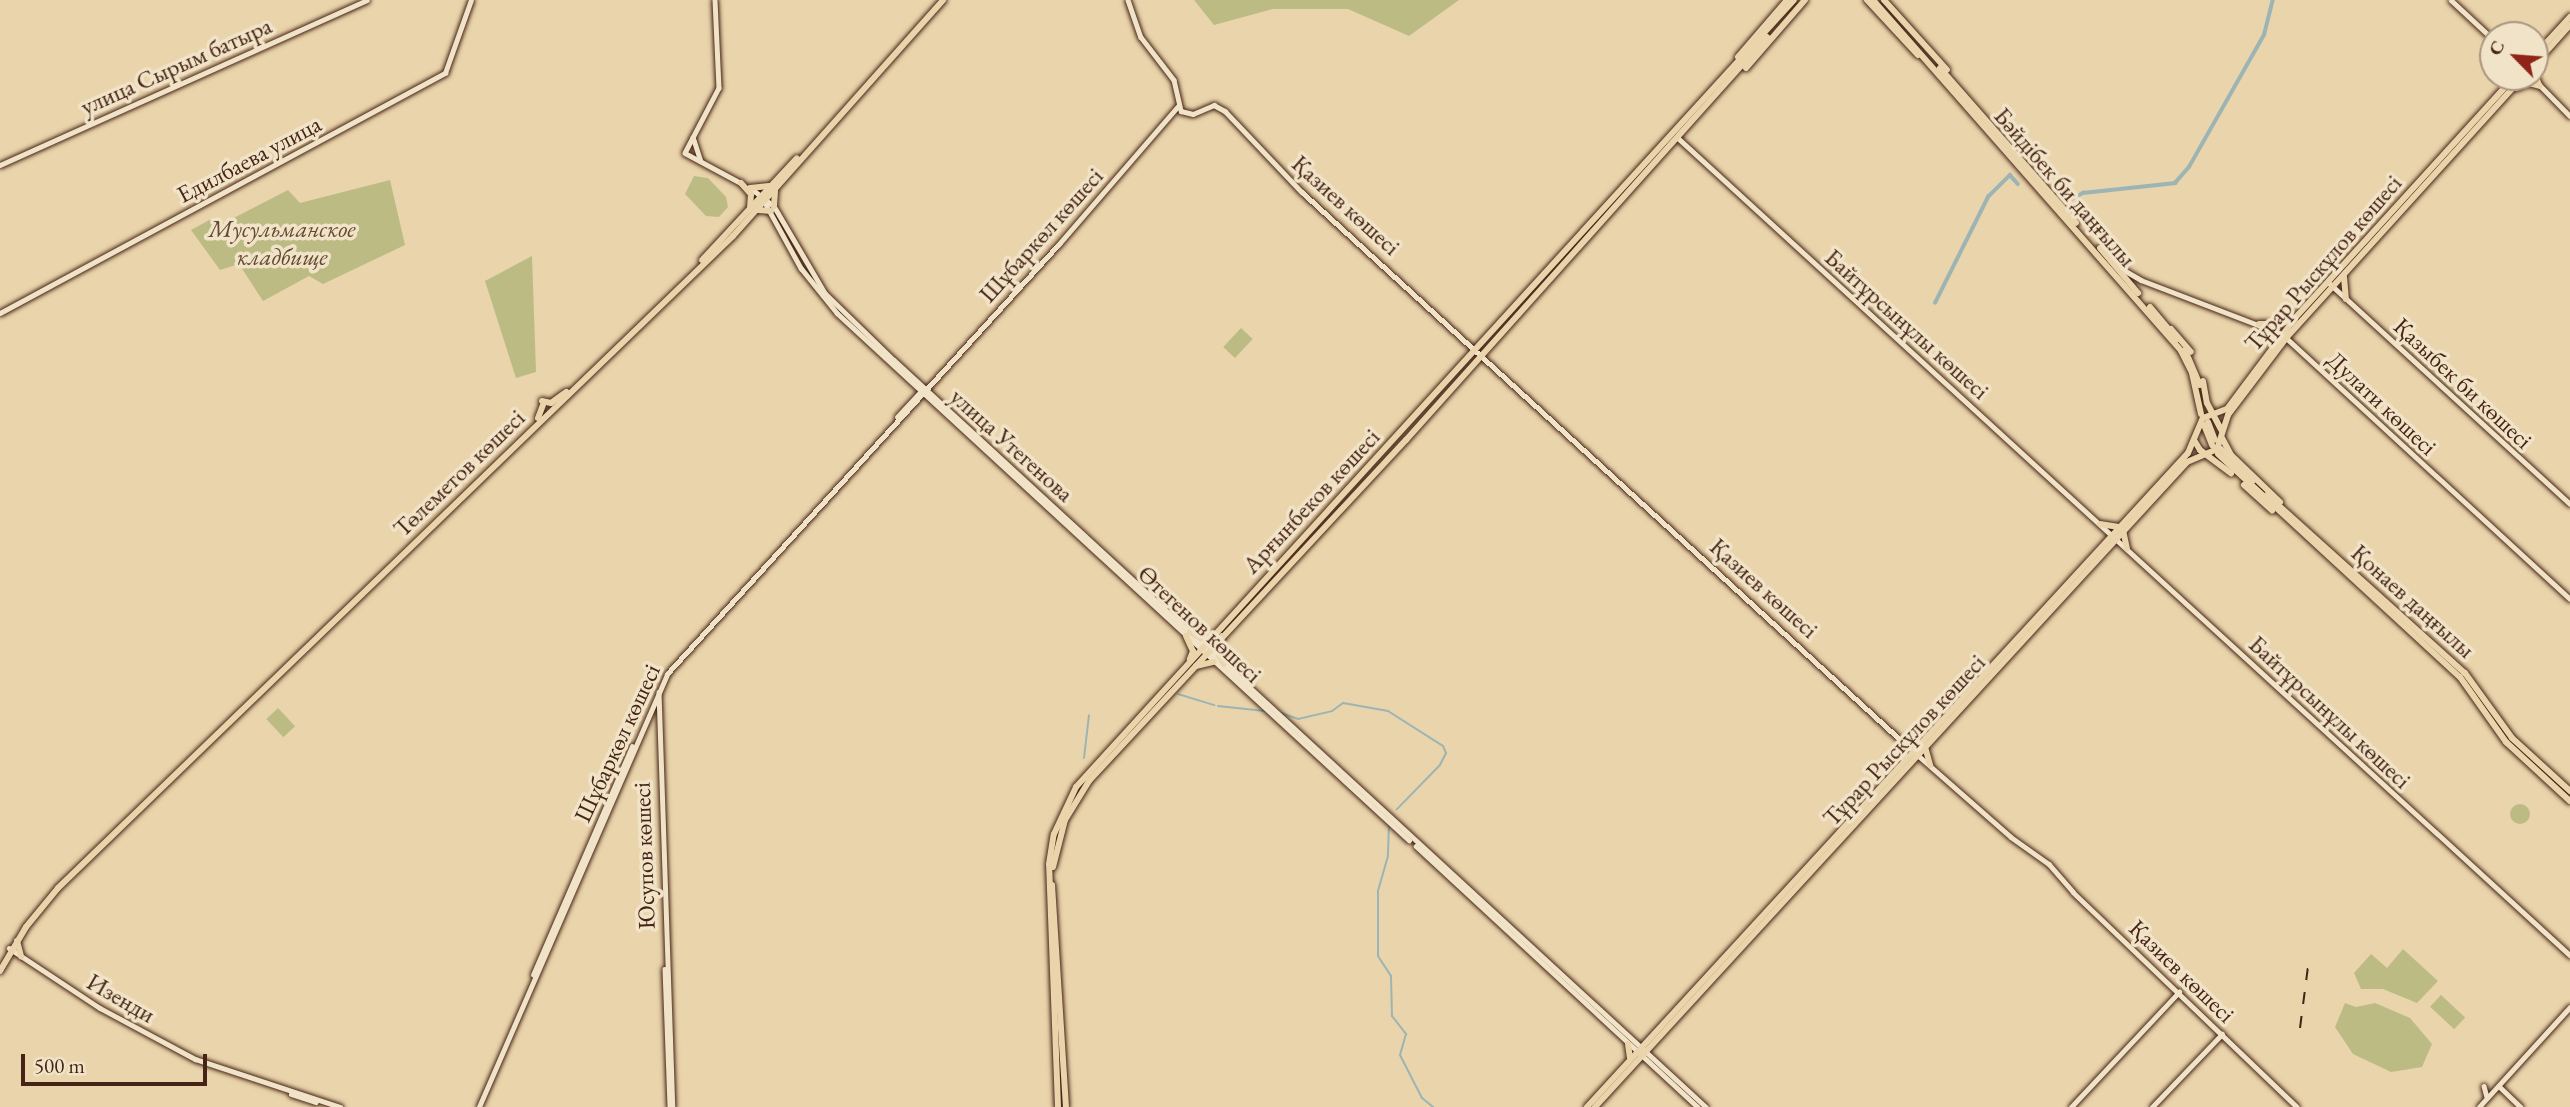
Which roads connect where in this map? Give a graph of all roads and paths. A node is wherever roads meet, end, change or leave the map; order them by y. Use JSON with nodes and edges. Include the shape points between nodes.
{"nodes":[{"id":1,"x":366,"y":0,"type":"edge"},
{"id":2,"x":471,"y":0,"type":"edge"},
{"id":3,"x":715,"y":0,"type":"edge"},
{"id":4,"x":941,"y":0,"type":"edge"},
{"id":5,"x":1128,"y":0,"type":"edge"},
{"id":6,"x":1787,"y":0,"type":"edge"},
{"id":7,"x":1794,"y":0,"type":"edge"},
{"id":8,"x":1802,"y":0,"type":"edge"},
{"id":9,"x":1867,"y":0,"type":"edge"},
{"id":10,"x":1876,"y":0,"type":"edge"},
{"id":11,"x":1884,"y":0,"type":"edge"},
{"id":12,"x":2451,"y":0,"type":"edge"},
{"id":13,"x":2570,"y":17,"type":"edge"},
{"id":14,"x":2570,"y":25,"type":"edge"},
{"id":15,"x":2479,"y":26,"type":"edge"},
{"id":16,"x":2549,"y":40,"type":"edge"},
{"id":17,"x":2549,"y":46,"type":"edge"},
{"id":18,"x":1954,"y":86,"type":"junction"},
{"id":19,"x":1718,"y":87,"type":"junction"},
{"id":20,"x":2503,"y":91,"type":"edge"},
{"id":21,"x":2546,"y":91,"type":"edge"},
{"id":22,"x":1178,"y":106,"type":"junction"},
{"id":23,"x":2570,"y":116,"type":"edge"},
{"id":24,"x":694,"y":133,"type":"junction"},
{"id":25,"x":1678,"y":138,"type":"junction"},
{"id":26,"x":702,"y":161,"type":"junction"},
{"id":27,"x":0,"y":165,"type":"edge"},
{"id":28,"x":2435,"y":169,"type":"junction"},
{"id":29,"x":741,"y":183,"type":"junction"},
{"id":30,"x":774,"y":187,"type":"junction"},
{"id":31,"x":750,"y":188,"type":"junction"},
{"id":32,"x":765,"y":198,"type":"junction"},
{"id":33,"x":772,"y":209,"type":"junction"},
{"id":34,"x":753,"y":211,"type":"junction"},
{"id":35,"x":2116,"y":265,"type":"junction"},
{"id":36,"x":2349,"y":269,"type":"junction"},
{"id":37,"x":2141,"y":280,"type":"junction"},
{"id":38,"x":2331,"y":284,"type":"junction"},
{"id":39,"x":2133,"y":287,"type":"junction"},
{"id":40,"x":2346,"y":299,"type":"junction"},
{"id":41,"x":2319,"y":302,"type":"junction"},
{"id":42,"x":0,"y":313,"type":"edge"},
{"id":43,"x":2295,"y":318,"type":"junction"},
{"id":44,"x":2259,"y":324,"type":"junction"},
{"id":45,"x":2168,"y":331,"type":"junction"},
{"id":46,"x":2285,"y":336,"type":"junction"},
{"id":47,"x":1479,"y":353,"type":"junction"},
{"id":48,"x":924,"y":390,"type":"junction"},
{"id":49,"x":566,"y":392,"type":"junction"},
{"id":50,"x":939,"y":406,"type":"junction"},
{"id":51,"x":2203,"y":413,"type":"dead end"},
{"id":52,"x":2213,"y":414,"type":"junction"},
{"id":53,"x":538,"y":418,"type":"junction"},
{"id":54,"x":2203,"y":425,"type":"junction"},
{"id":55,"x":2221,"y":429,"type":"junction"},
{"id":56,"x":2194,"y":440,"type":"junction"},
{"id":57,"x":2216,"y":441,"type":"junction"},
{"id":58,"x":2206,"y":454,"type":"junction"},
{"id":59,"x":1024,"y":484,"type":"junction"},
{"id":60,"x":2570,"y":504,"type":"edge"},
{"id":61,"x":2288,"y":511,"type":"junction"},
{"id":62,"x":2285,"y":520,"type":"junction"},
{"id":63,"x":2100,"y":524,"type":"junction"},
{"id":64,"x":2122,"y":528,"type":"junction"},
{"id":65,"x":2113,"y":537,"type":"junction"},
{"id":66,"x":2126,"y":549,"type":"junction"},
{"id":67,"x":381,"y":570,"type":"junction"},
{"id":68,"x":377,"y":580,"type":"junction"},
{"id":69,"x":2570,"y":599,"type":"edge"},
{"id":70,"x":2430,"y":627,"type":"dead end"},
{"id":71,"x":2420,"y":631,"type":"junction"},
{"id":72,"x":1188,"y":634,"type":"junction"},
{"id":73,"x":1220,"y":634,"type":"junction"},
{"id":74,"x":1205,"y":650,"type":"junction"},
{"id":75,"x":1214,"y":662,"type":"junction"},
{"id":76,"x":1224,"y":664,"type":"junction"},
{"id":77,"x":1190,"y":666,"type":"junction"},
{"id":78,"x":658,"y":686,"type":"junction"},
{"id":79,"x":1269,"y":705,"type":"joint"},
{"id":80,"x":657,"y":722,"type":"junction"},
{"id":81,"x":643,"y":725,"type":"junction"},
{"id":82,"x":1904,"y":743,"type":"junction"},
{"id":83,"x":1924,"y":743,"type":"junction"},
{"id":84,"x":1915,"y":753,"type":"junction"},
{"id":85,"x":1905,"y":763,"type":"junction"},
{"id":86,"x":1928,"y":763,"type":"junction"},
{"id":87,"x":2570,"y":791,"type":"edge"},
{"id":88,"x":1362,"y":794,"type":"junction"},
{"id":89,"x":2570,"y":801,"type":"edge"},
{"id":90,"x":18,"y":940,"type":"junction"},
{"id":91,"x":10,"y":950,"type":"junction"},
{"id":92,"x":2570,"y":955,"type":"edge"},
{"id":93,"x":20,"y":956,"type":"junction"},
{"id":94,"x":2,"y":963,"type":"edge"},
{"id":95,"x":0,"y":971,"type":"edge"},
{"id":96,"x":2179,"y":992,"type":"junction"},
{"id":97,"x":2570,"y":1007,"type":"edge"},
{"id":98,"x":1056,"y":1008,"type":"junction"},
{"id":99,"x":2222,"y":1034,"type":"junction"},
{"id":100,"x":1628,"y":1044,"type":"junction"},
{"id":101,"x":1641,"y":1052,"type":"junction"},
{"id":102,"x":1629,"y":1062,"type":"junction"},
{"id":103,"x":2484,"y":1086,"type":"dead end"},
{"id":104,"x":2498,"y":1086,"type":"junction"},
{"id":105,"x":2493,"y":1092,"type":"junction"},
{"id":106,"x":2507,"y":1094,"type":"junction"},
{"id":107,"x":2487,"y":1097,"type":"junction"},
{"id":108,"x":331,"y":1107,"type":"edge"},
{"id":109,"x":340,"y":1107,"type":"edge"},
{"id":110,"x":478,"y":1107,"type":"edge"},
{"id":111,"x":671,"y":1107,"type":"edge"},
{"id":112,"x":1058,"y":1107,"type":"edge"},
{"id":113,"x":1066,"y":1107,"type":"edge"},
{"id":114,"x":1587,"y":1107,"type":"edge"},
{"id":115,"x":1595,"y":1107,"type":"edge"},
{"id":116,"x":1698,"y":1107,"type":"edge"},
{"id":117,"x":1706,"y":1107,"type":"edge"},
{"id":118,"x":2071,"y":1107,"type":"edge"},
{"id":119,"x":2152,"y":1107,"type":"edge"},
{"id":120,"x":2297,"y":1107,"type":"edge"},
{"id":121,"x":2479,"y":1107,"type":"edge"},
{"id":122,"x":2521,"y":1107,"type":"edge"}],
"edges":[{"from":1,"to":27,"type":"street","name":"улица Сырым батыра"},
{"from":2,"to":42,"type":"street","name":"Едилбаева улица","via":[[445,73]]},
{"from":3,"to":24,"type":"street","via":[[719,88]]},
{"from":4,"to":30,"type":"main road","name":"Төлеметов көшесі"},
{"from":5,"to":22,"type":"street","via":[[1141,37],[1174,80]]},
{"from":6,"to":19,"type":"main road"},
{"from":7,"to":19,"type":"main road","name":"Арғынбеков көшесі"},
{"from":8,"to":19,"type":"main road","name":"Арғынбеков көшесі"},
{"from":9,"to":18,"type":"main road"},
{"from":10,"to":18,"type":"main road"},
{"from":11,"to":18,"type":"main road"},
{"from":12,"to":15,"type":"street"},
{"from":13,"to":16,"type":"main road"},
{"from":14,"to":17,"type":"main road"},
{"from":18,"to":35,"type":"main road","name":"Бәйдібек би даңғылы"},
{"from":18,"to":45,"type":"main road","name":"Бәйдібек би даңғылы"},
{"from":19,"to":25,"type":"main road","name":"Арғынбеков көшесі"},
{"from":19,"to":47,"type":"main road","name":"Арғынбеков көшесі"},
{"from":20,"to":28,"type":"main road","name":"Тұрар Рыскұлов көшесі"},
{"from":21,"to":23,"type":"street"},
{"from":22,"to":47,"type":"street","name":"Қазиев көшесі","via":[[1193,114],[1214,105],[1225,111],[1293,183]]},
{"from":22,"to":48,"type":"street","name":"Шұбаркөл көшесі"},
{"from":24,"to":26,"type":"street","via":[[694,147]]},
{"from":24,"to":26,"type":"street","via":[[685,153]]},
{"from":25,"to":47,"type":"main road","name":"Арғынбеков көшесі"},
{"from":25,"to":63,"type":"street","name":"Байтұрсынұлы көшесі"},
{"from":26,"to":29,"type":"street"},
{"from":28,"to":36,"type":"main road"},
{"from":28,"to":38,"type":"main road","name":"Тұрар Рыскұлов көшесі"},
{"from":29,"to":31,"type":"street"},
{"from":29,"to":34,"type":"main road","via":[[752,197]]},
{"from":30,"to":31,"type":"main road"},
{"from":30,"to":32,"type":"main road","name":"Төлеметов көшесі"},
{"from":30,"to":33,"type":"main road"},
{"from":31,"to":32,"type":"street"},
{"from":32,"to":33,"type":"street","name":"улица Утегенова"},
{"from":32,"to":34,"type":"main road","name":"Төлеметов көшесі"},
{"from":33,"to":34,"type":"main road"},
{"from":33,"to":48,"type":"street","name":"улица Утегенова","via":[[825,293]]},
{"from":33,"to":48,"type":"street","name":"Өтегенов көшесі","via":[[801,268],[862,339]]},
{"from":34,"to":49,"type":"main road","name":"Төлеметов көшесі"},
{"from":34,"to":68,"type":"main road","name":"Төлеметов көшесі"},
{"from":35,"to":37,"type":"street","name":"Дулати көшесі"},
{"from":35,"to":39,"type":"main road","name":"Бәйдібек би даңғылы"},
{"from":36,"to":38,"type":"main road"},
{"from":36,"to":40,"type":"main road","via":[[2342,282]]},
{"from":37,"to":39,"type":"street"},
{"from":37,"to":44,"type":"street","name":"Дулати көшесі"},
{"from":38,"to":40,"type":"street","name":"Қазыбек би көшесі"},
{"from":38,"to":41,"type":"main road","name":"Тұрар Рыскұлов көшесі"},
{"from":38,"to":43,"type":"main road","name":"Тұрар Рыскұлов көшесі"},
{"from":39,"to":45,"type":"main road","name":"Бәйдібек би даңғылы"},
{"from":40,"to":41,"type":"main road","via":[[2332,295]]},
{"from":40,"to":60,"type":"street","name":"Қазыбек би көшесі"},
{"from":41,"to":46,"type":"main road","name":"Тұрар Рыскұлов көшесі"},
{"from":43,"to":44,"type":"main road"},
{"from":43,"to":46,"type":"main road","name":"Тұрар Рыскұлов көшесі"},
{"from":44,"to":46,"type":"street","name":"Дулати көшесі"},
{"from":45,"to":51,"type":"main road","name":"Бәйдібек би даңғылы","via":[[2196,369]]},
{"from":45,"to":52,"type":"main road","via":[[2178,333],[2196,360]]},
{"from":45,"to":54,"type":"main road","via":[[2192,383]]},
{"from":46,"to":52,"type":"main road","name":"Тұрар Рыскұлов көшесі","via":[[2227,409]]},
{"from":46,"to":55,"type":"main road"},
{"from":46,"to":69,"type":"street","name":"Дулати көшесі"},
{"from":47,"to":73,"type":"main road","name":"Арғынбеков көшесі"},
{"from":47,"to":82,"type":"street","name":"Қазиев көшесі"},
{"from":48,"to":50,"type":"street","name":"Өтегенов көшесі"},
{"from":48,"to":78,"type":"street","name":"Шұбаркөл көшесі","via":[[670,665]]},
{"from":49,"to":53,"type":"main road","name":"Төлеметов көшесі"},
{"from":49,"to":53,"type":"main road","via":[[551,403],[542,403]]},
{"from":50,"to":59,"type":"street","name":"улица Утегенова"},
{"from":50,"to":59,"type":"street","name":"Өтегенов көшесі"},
{"from":52,"to":54,"type":"main road","name":"Тұрар Рыскұлов көшесі"},
{"from":52,"to":55,"type":"main road"},
{"from":53,"to":67,"type":"main road","name":"Төлеметов көшесі"},
{"from":54,"to":56,"type":"main road"},
{"from":54,"to":57,"type":"main road"},
{"from":55,"to":57,"type":"main road"},
{"from":56,"to":58,"type":"main road"},
{"from":56,"to":64,"type":"main road"},
{"from":57,"to":58,"type":"main road","via":[[2217,449]]},
{"from":57,"to":61,"type":"main road"},
{"from":58,"to":62,"type":"main road"},
{"from":58,"to":64,"type":"main road","via":[[2187,462]]},
{"from":59,"to":72,"type":"street","name":"улица Утегенова"},
{"from":59,"to":72,"type":"street","name":"Өтегенов көшесі","via":[[1059,521]]},
{"from":61,"to":62,"type":"main road","name":"Қонаев даңғылы","via":[[2220,452]]},
{"from":61,"to":71,"type":"main road","name":"Қонаев даңғылы"},
{"from":62,"to":89,"type":"main road","name":"Қонаев даңғылы","via":[[2460,677],[2506,742]]},
{"from":63,"to":64,"type":"main road"},
{"from":63,"to":65,"type":"street","name":"Байтұрсынұлы көшесі"},
{"from":64,"to":65,"type":"main road","name":"Тұрар Рыскұлов көшесі"},
{"from":64,"to":66,"type":"main road"},
{"from":65,"to":66,"type":"street","name":"Байтұрсынұлы көшесі"},
{"from":65,"to":83,"type":"main road","name":"Тұрар Рыскұлов көшесі"},
{"from":66,"to":92,"type":"street","name":"Байтұрсынұлы көшесі"},
{"from":67,"to":68,"type":"main road"},
{"from":67,"to":91,"type":"main road","name":"Төлеметов көшесі","via":[[56,886]]},
{"from":68,"to":90,"type":"main road","name":"Төлеметов көшесі","via":[[68,878]]},
{"from":70,"to":71,"type":"main road"},
{"from":71,"to":87,"type":"main road","name":"Қонаев даңғылы","via":[[2465,673],[2512,738]]},
{"from":72,"to":73,"type":"main road","via":[[1206,639]]},
{"from":72,"to":74,"type":"street","name":"улица Утегенова"},
{"from":72,"to":77,"type":"main road","via":[[1193,650]]},
{"from":73,"to":74,"type":"main road","name":"Арғынбеков көшесі"},
{"from":73,"to":76,"type":"main road","via":[[1219,654]]},
{"from":74,"to":75,"type":"street","name":"Өтегенов көшесі"},
{"from":74,"to":76,"type":"street","name":"улица Утегенова"},
{"from":74,"to":77,"type":"main road","name":"Арғынбеков көшесі"},
{"from":75,"to":77,"type":"main road"},
{"from":75,"to":88,"type":"street","name":"Өтегенов көшесі"},
{"from":76,"to":79,"type":"street","name":"улица Утегенова"},
{"from":77,"to":98,"type":"main road","name":"Арғынбеков көшесі","via":[[1134,726],[1072,805],[1059,835],[1051,877]]},
{"from":78,"to":80,"type":"street","name":"Юсупов көшесі"},
{"from":78,"to":81,"type":"street","name":"Шұбаркөл көшесі"},
{"from":78,"to":110,"type":"street","name":"Шұбаркөл көшесі"},
{"from":78,"to":111,"type":"street","name":"Юсупов көшесі"},
{"from":79,"to":88,"type":"street","name":"Өтегенов көшесі"},
{"from":80,"to":81,"type":"street","via":[[650,719]]},
{"from":80,"to":111,"type":"street","name":"Юсупов көшесі"},
{"from":81,"to":110,"type":"street","name":"Шұбаркөл көшесі"},
{"from":82,"to":83,"type":"main road"},
{"from":82,"to":84,"type":"street","name":"Қазиев көшесі"},
{"from":82,"to":85,"type":"main road"},
{"from":83,"to":84,"type":"main road","name":"Тұрар Рыскұлов көшесі"},
{"from":83,"to":86,"type":"main road"},
{"from":84,"to":85,"type":"main road","name":"Тұрар Рыскұлов көшесі"},
{"from":84,"to":86,"type":"street","name":"Қазиев көшесі"},
{"from":85,"to":86,"type":"main road"},
{"from":85,"to":101,"type":"main road","name":"Тұрар Рыскұлов көшесі"},
{"from":86,"to":96,"type":"street","name":"Қазиев көшесі","via":[[2011,837],[2043,859]]},
{"from":88,"to":100,"type":"street","name":"Өтегенов көшесі"},
{"from":88,"to":101,"type":"street","name":"Өтегенов көшесі"},
{"from":90,"to":91,"type":"main road","name":"Төлеметов көшесі"},
{"from":90,"to":93,"type":"main road"},
{"from":91,"to":93,"type":"street","name":"Изенди"},
{"from":91,"to":94,"type":"main road","name":"Төлеметов көшесі"},
{"from":93,"to":94,"type":"main road","via":[[9,956]]},
{"from":93,"to":108,"type":"street","name":"Изенди","via":[[99,1010],[196,1062]]},
{"from":93,"to":109,"type":"street","name":"Изенди","via":[[100,1008],[195,1059]]},
{"from":94,"to":95,"type":"main road","name":"Төлеметов көшесі"},
{"from":96,"to":99,"type":"street","name":"Қазиев көшесі"},
{"from":96,"to":118,"type":"street"},
{"from":97,"to":104,"type":"street"},
{"from":98,"to":112,"type":"main road","name":"Арғынбеков көшесі"},
{"from":98,"to":113,"type":"main road","name":"Арғынбеков көшесі"},
{"from":99,"to":119,"type":"street"},
{"from":99,"to":120,"type":"street","name":"Қазиев көшесі"},
{"from":100,"to":101,"type":"street","name":"Өтегенов көшесі"},
{"from":100,"to":102,"type":"main road"},
{"from":101,"to":102,"type":"main road","name":"Тұрар Рыскұлов көшесі"},
{"from":101,"to":115,"type":"main road","name":"Тұрар Рыскұлов көшесі"},
{"from":101,"to":116,"type":"street"},
{"from":101,"to":117,"type":"street"},
{"from":102,"to":114,"type":"main road","name":"Тұрар Рыскұлов көшесі"},
{"from":103,"to":107,"type":"street"},
{"from":104,"to":105,"type":"street"},
{"from":104,"to":106,"type":"street"},
{"from":105,"to":106,"type":"street"},
{"from":105,"to":107,"type":"street"},
{"from":106,"to":122,"type":"street"},
{"from":107,"to":121,"type":"street"}]}
